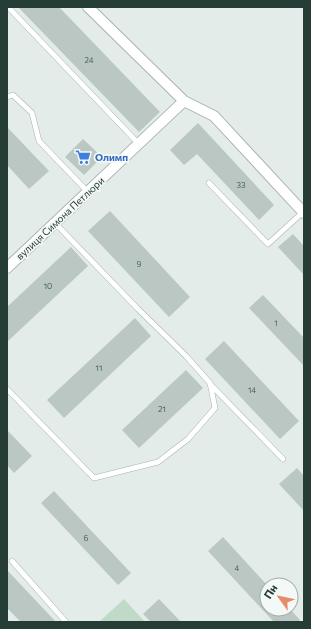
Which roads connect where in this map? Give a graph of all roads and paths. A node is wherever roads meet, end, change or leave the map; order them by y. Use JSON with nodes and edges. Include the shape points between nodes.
{"nodes":[{"id":1,"x":8,"y":7,"type":"edge"},
{"id":2,"x":88,"y":7,"type":"edge"},
{"id":3,"x":7,"y":97,"type":"edge"},
{"id":4,"x":184,"y":101,"type":"junction"},
{"id":5,"x":139,"y":144,"type":"junction"},
{"id":6,"x":209,"y":183,"type":"dead end"},
{"id":7,"x":88,"y":192,"type":"junction"},
{"id":8,"x":303,"y":212,"type":"edge"},
{"id":9,"x":55,"y":223,"type":"junction"},
{"id":10,"x":7,"y":268,"type":"edge"},
{"id":11,"x":210,"y":383,"type":"junction"},
{"id":12,"x":7,"y":389,"type":"edge"},
{"id":13,"x":283,"y":459,"type":"dead end"},
{"id":14,"x":12,"y":561,"type":"dead end"},
{"id":15,"x":66,"y":622,"type":"edge"}],
"edges":[{"from":1,"to":5,"type":"lane"},
{"from":2,"to":4,"type":"street"},
{"from":3,"to":7,"type":"lane","via":[[13,95],[32,113],[39,141]]},
{"from":4,"to":5,"type":"street","name":"вулиця Симона Петлюри"},
{"from":4,"to":8,"type":"street","via":[[214,116]]},
{"from":5,"to":7,"type":"street","name":"вулиця Симона Петлюри"},
{"from":6,"to":8,"type":"lane","via":[[268,244]]},
{"from":7,"to":9,"type":"street","name":"вулиця Симона Петлюри"},
{"from":9,"to":10,"type":"street","name":"вулиця Симона Петлюри"},
{"from":9,"to":11,"type":"lane"},
{"from":11,"to":12,"type":"lane","via":[[215,408],[188,439],[158,462],[94,478]]},
{"from":11,"to":13,"type":"lane"},
{"from":14,"to":15,"type":"lane"}]}
